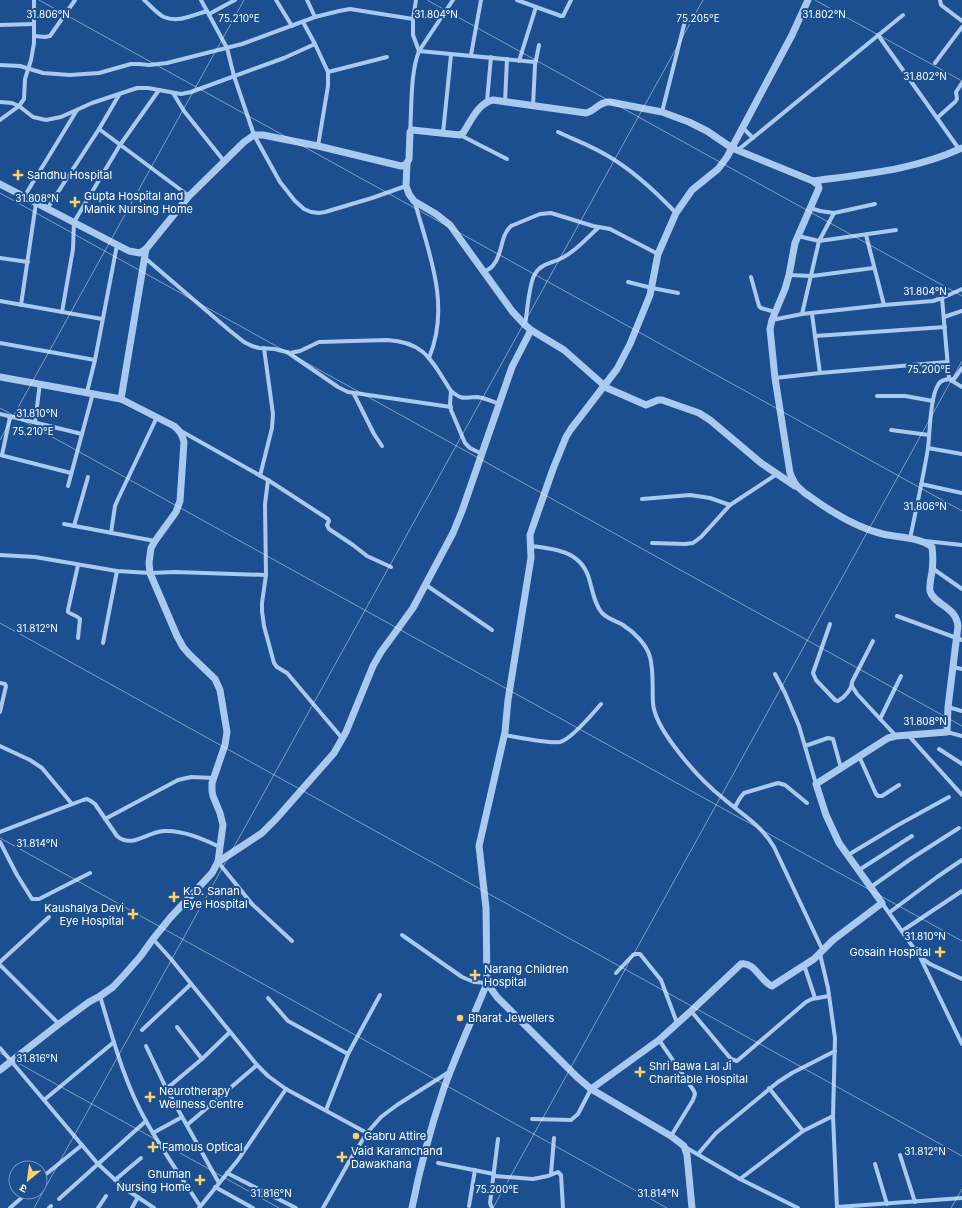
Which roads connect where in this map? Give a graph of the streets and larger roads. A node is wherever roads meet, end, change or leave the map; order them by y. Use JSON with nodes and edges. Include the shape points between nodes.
{"nodes":[{"id":1,"x":34,"y":0,"type":"edge"},
{"id":2,"x":75,"y":0,"type":"edge"},
{"id":3,"x":144,"y":0,"type":"edge"},
{"id":4,"x":201,"y":0,"type":"edge"},
{"id":5,"x":235,"y":0,"type":"edge"},
{"id":6,"x":276,"y":0,"type":"edge"},
{"id":7,"x":307,"y":0,"type":"edge"},
{"id":8,"x":416,"y":0,"type":"edge"},
{"id":9,"x":453,"y":0,"type":"edge"},
{"id":10,"x":481,"y":0,"type":"edge"},
{"id":11,"x":517,"y":0,"type":"edge"},
{"id":12,"x":570,"y":0,"type":"edge"},
{"id":13,"x":808,"y":0,"type":"edge"},
{"id":14,"x":940,"y":0,"type":"edge"},
{"id":15,"x":523,"y":1,"type":"edge"},
{"id":16,"x":536,"y":7,"type":"junction"},
{"id":17,"x":208,"y":12,"type":"junction"},
{"id":18,"x":903,"y":15,"type":"dead end"},
{"id":19,"x":315,"y":17,"type":"junction"},
{"id":20,"x":686,"y":17,"type":"dead end"},
{"id":21,"x":413,"y":19,"type":"junction"},
{"id":22,"x":962,"y":21,"type":"edge"},
{"id":23,"x":303,"y":22,"type":"junction"},
{"id":24,"x":34,"y":24,"type":"junction"},
{"id":25,"x":0,"y":25,"type":"edge"},
{"id":26,"x":292,"y":26,"type":"junction"},
{"id":27,"x":962,"y":27,"type":"edge"},
{"id":28,"x":878,"y":35,"type":"junction"},
{"id":29,"x":34,"y":36,"type":"junction"},
{"id":30,"x":315,"y":44,"type":"junction"},
{"id":31,"x":539,"y":45,"type":"dead end"},
{"id":32,"x":226,"y":48,"type":"junction"},
{"id":33,"x":419,"y":51,"type":"junction"},
{"id":34,"x":451,"y":55,"type":"junction"},
{"id":35,"x":471,"y":55,"type":"junction"},
{"id":36,"x":387,"y":57,"type":"dead end"},
{"id":37,"x":491,"y":57,"type":"junction"},
{"id":38,"x":507,"y":59,"type":"junction"},
{"id":39,"x":519,"y":61,"type":"junction"},
{"id":40,"x":535,"y":62,"type":"junction"},
{"id":41,"x":935,"y":63,"type":"dead end"},
{"id":42,"x":0,"y":65,"type":"edge"},
{"id":43,"x":28,"y":68,"type":"junction"},
{"id":44,"x":328,"y":72,"type":"junction"},
{"id":45,"x":234,"y":76,"type":"junction"},
{"id":46,"x":962,"y":83,"type":"edge"},
{"id":47,"x":159,"y":90,"type":"junction"},
{"id":48,"x":173,"y":93,"type":"junction"},
{"id":49,"x":119,"y":95,"type":"junction"},
{"id":50,"x":487,"y":101,"type":"junction"},
{"id":51,"x":0,"y":102,"type":"edge"},
{"id":52,"x":505,"y":102,"type":"junction"},
{"id":53,"x":19,"y":106,"type":"junction"},
{"id":54,"x":534,"y":106,"type":"junction"},
{"id":55,"x":77,"y":110,"type":"junction"},
{"id":56,"x":662,"y":112,"type":"junction"},
{"id":57,"x":937,"y":118,"type":"junction"},
{"id":58,"x":0,"y":120,"type":"edge"},
{"id":59,"x":743,"y":128,"type":"junction"},
{"id":60,"x":99,"y":129,"type":"junction"},
{"id":61,"x":410,"y":132,"type":"junction"},
{"id":62,"x":558,"y":132,"type":"dead end"},
{"id":63,"x":443,"y":134,"type":"junction"},
{"id":64,"x":254,"y":135,"type":"junction"},
{"id":65,"x":460,"y":135,"type":"junction"},
{"id":66,"x":753,"y":138,"type":"junction"},
{"id":67,"x":120,"y":145,"type":"junction"},
{"id":68,"x":318,"y":146,"type":"junction"},
{"id":69,"x":960,"y":148,"type":"edge"},
{"id":70,"x":735,"y":149,"type":"junction"},
{"id":71,"x":507,"y":159,"type":"dead end"},
{"id":72,"x":224,"y":162,"type":"junction"},
{"id":73,"x":407,"y":163,"type":"junction"},
{"id":74,"x":813,"y":180,"type":"junction"},
{"id":75,"x":0,"y":184,"type":"edge"},
{"id":76,"x":406,"y":186,"type":"junction"},
{"id":77,"x":189,"y":196,"type":"junction"},
{"id":78,"x":24,"y":197,"type":"junction"},
{"id":79,"x":414,"y":201,"type":"junction"},
{"id":80,"x":36,"y":203,"type":"junction"},
{"id":81,"x":875,"y":204,"type":"dead end"},
{"id":82,"x":810,"y":208,"type":"junction"},
{"id":83,"x":47,"y":209,"type":"junction"},
{"id":84,"x":676,"y":213,"type":"junction"},
{"id":85,"x":834,"y":213,"type":"junction"},
{"id":86,"x":74,"y":222,"type":"junction"},
{"id":87,"x":599,"y":227,"type":"junction"},
{"id":88,"x":896,"y":230,"type":"dead end"},
{"id":89,"x":866,"y":235,"type":"junction"},
{"id":90,"x":798,"y":236,"type":"junction"},
{"id":91,"x":819,"y":241,"type":"junction"},
{"id":92,"x":117,"y":245,"type":"junction"},
{"id":93,"x":146,"y":249,"type":"junction"},
{"id":94,"x":658,"y":254,"type":"junction"},
{"id":95,"x":0,"y":258,"type":"edge"},
{"id":96,"x":145,"y":258,"type":"junction"},
{"id":97,"x":28,"y":262,"type":"junction"},
{"id":98,"x":873,"y":268,"type":"junction"},
{"id":99,"x":484,"y":272,"type":"junction"},
{"id":100,"x":789,"y":275,"type":"junction"},
{"id":101,"x":812,"y":276,"type":"junction"},
{"id":102,"x":751,"y":277,"type":"dead end"},
{"id":103,"x":628,"y":282,"type":"dead end"},
{"id":104,"x":652,"y":288,"type":"junction"},
{"id":105,"x":962,"y":289,"type":"edge"},
{"id":106,"x":678,"y":293,"type":"dead end"},
{"id":107,"x":942,"y":298,"type":"junction"},
{"id":108,"x":0,"y":301,"type":"edge"},
{"id":109,"x":21,"y":305,"type":"junction"},
{"id":110,"x":884,"y":305,"type":"junction"},
{"id":111,"x":962,"y":311,"type":"edge"},
{"id":112,"x":62,"y":312,"type":"junction"},
{"id":113,"x":775,"y":312,"type":"junction"},
{"id":114,"x":802,"y":314,"type":"junction"},
{"id":115,"x":812,"y":314,"type":"junction"},
{"id":116,"x":944,"y":317,"type":"junction"},
{"id":117,"x":102,"y":319,"type":"junction"},
{"id":118,"x":772,"y":320,"type":"junction"},
{"id":119,"x":945,"y":327,"type":"junction"},
{"id":120,"x":528,"y":328,"type":"junction"},
{"id":121,"x":814,"y":336,"type":"junction"},
{"id":122,"x":0,"y":343,"type":"edge"},
{"id":123,"x":264,"y":348,"type":"junction"},
{"id":124,"x":286,"y":352,"type":"junction"},
{"id":125,"x":430,"y":358,"type":"junction"},
{"id":126,"x":95,"y":360,"type":"junction"},
{"id":127,"x":947,"y":362,"type":"junction"},
{"id":128,"x":962,"y":368,"type":"edge"},
{"id":129,"x":820,"y":373,"type":"junction"},
{"id":130,"x":0,"y":377,"type":"edge"},
{"id":131,"x":775,"y":378,"type":"junction"},
{"id":132,"x":949,"y":379,"type":"junction"},
{"id":133,"x":40,"y":383,"type":"junction"},
{"id":134,"x":604,"y":386,"type":"junction"},
{"id":135,"x":962,"y":388,"type":"edge"},
{"id":136,"x":451,"y":391,"type":"junction"},
{"id":137,"x":90,"y":393,"type":"junction"},
{"id":138,"x":354,"y":394,"type":"junction"},
{"id":139,"x":877,"y":396,"type":"dead end"},
{"id":140,"x":121,"y":399,"type":"junction"},
{"id":141,"x":933,"y":401,"type":"junction"},
{"id":142,"x":499,"y":404,"type":"junction"},
{"id":143,"x":451,"y":407,"type":"junction"},
{"id":144,"x":0,"y":414,"type":"edge"},
{"id":145,"x":10,"y":417,"type":"junction"},
{"id":146,"x":157,"y":417,"type":"junction"},
{"id":147,"x":35,"y":422,"type":"junction"},
{"id":148,"x":891,"y":430,"type":"dead end"},
{"id":149,"x":180,"y":431,"type":"junction"},
{"id":150,"x":82,"y":434,"type":"junction"},
{"id":151,"x":929,"y":435,"type":"junction"},
{"id":152,"x":382,"y":446,"type":"dead end"},
{"id":153,"x":928,"y":448,"type":"junction"},
{"id":154,"x":482,"y":454,"type":"junction"},
{"id":155,"x":962,"y":454,"type":"edge"},
{"id":156,"x":1,"y":455,"type":"edge"},
{"id":157,"x":71,"y":473,"type":"junction"},
{"id":158,"x":777,"y":474,"type":"junction"},
{"id":159,"x":260,"y":476,"type":"junction"},
{"id":160,"x":88,"y":477,"type":"dead end"},
{"id":161,"x":268,"y":480,"type":"junction"},
{"id":162,"x":921,"y":484,"type":"junction"},
{"id":163,"x":68,"y":486,"type":"dead end"},
{"id":164,"x":799,"y":488,"type":"junction"},
{"id":165,"x":962,"y":493,"type":"edge"},
{"id":166,"x":642,"y":499,"type":"dead end"},
{"id":167,"x":730,"y":505,"type":"junction"},
{"id":168,"x":64,"y":524,"type":"dead end"},
{"id":169,"x":74,"y":526,"type":"junction"},
{"id":170,"x":111,"y":532,"type":"junction"},
{"id":171,"x":913,"y":540,"type":"junction"},
{"id":172,"x":155,"y":541,"type":"junction"},
{"id":173,"x":652,"y":543,"type":"dead end"},
{"id":174,"x":962,"y":545,"type":"edge"},
{"id":175,"x":531,"y":546,"type":"junction"},
{"id":176,"x":0,"y":555,"type":"edge"},
{"id":177,"x":78,"y":565,"type":"junction"},
{"id":178,"x":391,"y":567,"type":"dead end"},
{"id":179,"x":932,"y":568,"type":"junction"},
{"id":180,"x":117,"y":571,"type":"junction"},
{"id":181,"x":150,"y":573,"type":"junction"},
{"id":182,"x":266,"y":575,"type":"junction"},
{"id":183,"x":426,"y":585,"type":"junction"},
{"id":184,"x":962,"y":589,"type":"edge"},
{"id":185,"x":897,"y":616,"type":"dead end"},
{"id":186,"x":830,"y":624,"type":"dead end"},
{"id":187,"x":492,"y":630,"type":"dead end"},
{"id":188,"x":78,"y":638,"type":"dead end"},
{"id":189,"x":959,"y":639,"type":"edge"},
{"id":190,"x":873,"y":641,"type":"dead end"},
{"id":191,"x":102,"y":644,"type":"dead end"},
{"id":192,"x":953,"y":666,"type":"junction"},
{"id":193,"x":962,"y":669,"type":"edge"},
{"id":194,"x":775,"y":674,"type":"dead end"},
{"id":195,"x":901,"y":676,"type":"dead end"},
{"id":196,"x":0,"y":683,"type":"edge"},
{"id":197,"x":852,"y":686,"type":"junction"},
{"id":198,"x":601,"y":704,"type":"dead end"},
{"id":199,"x":948,"y":707,"type":"junction"},
{"id":200,"x":962,"y":711,"type":"edge"},
{"id":201,"x":0,"y":712,"type":"edge"},
{"id":202,"x":880,"y":719,"type":"junction"},
{"id":203,"x":947,"y":732,"type":"junction"},
{"id":204,"x":504,"y":735,"type":"junction"},
{"id":205,"x":908,"y":735,"type":"junction"},
{"id":206,"x":896,"y":736,"type":"junction"},
{"id":207,"x":962,"y":736,"type":"edge"},
{"id":208,"x":342,"y":738,"type":"junction"},
{"id":209,"x":0,"y":746,"type":"edge"},
{"id":210,"x":805,"y":746,"type":"junction"},
{"id":211,"x":939,"y":748,"type":"dead end"},
{"id":212,"x":859,"y":756,"type":"junction"},
{"id":213,"x":962,"y":764,"type":"edge"},
{"id":214,"x":841,"y":769,"type":"junction"},
{"id":215,"x":214,"y":778,"type":"junction"},
{"id":216,"x":816,"y":784,"type":"junction"},
{"id":217,"x":899,"y":785,"type":"dead end"},
{"id":218,"x":962,"y":795,"type":"edge"},
{"id":219,"x":949,"y":797,"type":"dead end"},
{"id":220,"x":807,"y":802,"type":"dead end"},
{"id":221,"x":72,"y":804,"type":"junction"},
{"id":222,"x":735,"y":807,"type":"junction"},
{"id":223,"x":105,"y":819,"type":"junction"},
{"id":224,"x":959,"y":828,"type":"dead end"},
{"id":225,"x":0,"y":832,"type":"edge"},
{"id":226,"x":912,"y":836,"type":"dead end"},
{"id":227,"x":0,"y":842,"type":"edge"},
{"id":228,"x":220,"y":847,"type":"junction"},
{"id":229,"x":848,"y":855,"type":"junction"},
{"id":230,"x":962,"y":860,"type":"edge"},
{"id":231,"x":218,"y":862,"type":"junction"},
{"id":232,"x":859,"y":870,"type":"junction"},
{"id":233,"x":90,"y":873,"type":"dead end"},
{"id":234,"x":871,"y":887,"type":"junction"},
{"id":235,"x":962,"y":891,"type":"edge"},
{"id":236,"x":882,"y":903,"type":"junction"},
{"id":237,"x":890,"y":912,"type":"junction"},
{"id":238,"x":49,"y":917,"type":"dead end"},
{"id":239,"x":902,"y":931,"type":"junction"},
{"id":240,"x":402,"y":935,"type":"dead end"},
{"id":241,"x":153,"y":939,"type":"junction"},
{"id":242,"x":292,"y":941,"type":"dead end"},
{"id":243,"x":821,"y":952,"type":"junction"},
{"id":244,"x":920,"y":957,"type":"junction"},
{"id":245,"x":0,"y":963,"type":"edge"},
{"id":246,"x":804,"y":965,"type":"junction"},
{"id":247,"x":616,"y":973,"type":"dead end"},
{"id":248,"x":962,"y":979,"type":"edge"},
{"id":249,"x":191,"y":984,"type":"junction"},
{"id":250,"x":487,"y":984,"type":"junction"},
{"id":251,"x":380,"y":995,"type":"dead end"},
{"id":252,"x":100,"y":996,"type":"junction"},
{"id":253,"x":829,"y":996,"type":"junction"},
{"id":254,"x":268,"y":998,"type":"dead end"},
{"id":255,"x":815,"y":998,"type":"junction"},
{"id":256,"x":691,"y":1011,"type":"junction"},
{"id":257,"x":677,"y":1023,"type":"junction"},
{"id":258,"x":59,"y":1024,"type":"junction"},
{"id":259,"x":177,"y":1027,"type":"dead end"},
{"id":260,"x":142,"y":1030,"type":"dead end"},
{"id":261,"x":230,"y":1032,"type":"junction"},
{"id":262,"x":659,"y":1040,"type":"junction"},
{"id":263,"x":114,"y":1042,"type":"junction"},
{"id":264,"x":962,"y":1044,"type":"edge"},
{"id":265,"x":146,"y":1046,"type":"dead end"},
{"id":266,"x":0,"y":1048,"type":"edge"},
{"id":267,"x":835,"y":1051,"type":"junction"},
{"id":268,"x":348,"y":1054,"type":"junction"},
{"id":269,"x":202,"y":1059,"type":"junction"},
{"id":270,"x":11,"y":1061,"type":"junction"},
{"id":271,"x":257,"y":1065,"type":"junction"},
{"id":272,"x":0,"y":1070,"type":"edge"},
{"id":273,"x":450,"y":1072,"type":"junction"},
{"id":274,"x":166,"y":1088,"type":"junction"},
{"id":275,"x":769,"y":1088,"type":"junction"},
{"id":276,"x":286,"y":1089,"type":"junction"},
{"id":277,"x":591,"y":1089,"type":"junction"},
{"id":278,"x":44,"y":1100,"type":"junction"},
{"id":279,"x":326,"y":1110,"type":"junction"},
{"id":280,"x":833,"y":1116,"type":"junction"},
{"id":281,"x":182,"y":1117,"type":"junction"},
{"id":282,"x":532,"y":1119,"type":"dead end"},
{"id":283,"x":146,"y":1121,"type":"junction"},
{"id":284,"x":187,"y":1125,"type":"junction"},
{"id":285,"x":804,"y":1131,"type":"junction"},
{"id":286,"x":153,"y":1133,"type":"junction"},
{"id":287,"x":367,"y":1133,"type":"junction"},
{"id":288,"x":671,"y":1136,"type":"junction"},
{"id":289,"x":554,"y":1138,"type":"dead end"},
{"id":290,"x":498,"y":1139,"type":"dead end"},
{"id":291,"x":82,"y":1145,"type":"junction"},
{"id":292,"x":684,"y":1146,"type":"junction"},
{"id":293,"x":698,"y":1154,"type":"junction"},
{"id":294,"x":900,"y":1155,"type":"dead end"},
{"id":295,"x":141,"y":1158,"type":"dead end"},
{"id":296,"x":438,"y":1163,"type":"dead end"},
{"id":297,"x":98,"y":1164,"type":"junction"},
{"id":298,"x":875,"y":1164,"type":"dead end"},
{"id":299,"x":476,"y":1170,"type":"junction"},
{"id":300,"x":48,"y":1173,"type":"edge"},
{"id":301,"x":227,"y":1173,"type":"junction"},
{"id":302,"x":551,"y":1174,"type":"junction"},
{"id":303,"x":494,"y":1175,"type":"junction"},
{"id":304,"x":740,"y":1179,"type":"junction"},
{"id":305,"x":115,"y":1180,"type":"junction"},
{"id":306,"x":219,"y":1183,"type":"junction"},
{"id":307,"x":215,"y":1187,"type":"junction"},
{"id":308,"x":106,"y":1196,"type":"dead end"},
{"id":309,"x":138,"y":1198,"type":"junction"},
{"id":310,"x":962,"y":1198,"type":"edge"},
{"id":311,"x":59,"y":1199,"type":"dead end"},
{"id":312,"x":19,"y":1200,"type":"edge"},
{"id":313,"x":915,"y":1202,"type":"junction"},
{"id":314,"x":887,"y":1204,"type":"junction"},
{"id":315,"x":469,"y":1206,"type":"dead end"},
{"id":316,"x":199,"y":1207,"type":"edge"},
{"id":317,"x":10,"y":1208,"type":"edge"},
{"id":318,"x":98,"y":1208,"type":"edge"},
{"id":319,"x":132,"y":1208,"type":"edge"},
{"id":320,"x":154,"y":1208,"type":"edge"},
{"id":321,"x":253,"y":1208,"type":"edge"},
{"id":322,"x":296,"y":1208,"type":"edge"},
{"id":323,"x":324,"y":1208,"type":"edge"},
{"id":324,"x":412,"y":1208,"type":"edge"},
{"id":325,"x":492,"y":1208,"type":"edge"},
{"id":326,"x":563,"y":1208,"type":"edge"},
{"id":327,"x":692,"y":1208,"type":"edge"},
{"id":328,"x":798,"y":1208,"type":"edge"},
{"id":329,"x":837,"y":1208,"type":"edge"}],
"edges":[{"from":1,"to":24,"type":"street"},
{"from":2,"to":29,"type":"street","via":[[50,36]]},
{"from":3,"to":17,"type":"street","via":[[163,16],[170,18],[178,19]]},
{"from":4,"to":17,"type":"street"},
{"from":5,"to":17,"type":"street"},
{"from":6,"to":26,"type":"street"},
{"from":7,"to":19,"type":"street"},
{"from":8,"to":21,"type":"street"},
{"from":9,"to":33,"type":"street"},
{"from":10,"to":35,"type":"street"},
{"from":11,"to":15,"type":"street"},
{"from":12,"to":16,"type":"street","via":[[563,16]]},
{"from":13,"to":59,"type":"street"},
{"from":14,"to":22,"type":"street","via":[[941,5]]},
{"from":15,"to":16,"type":"street"},
{"from":16,"to":39,"type":"street"},
{"from":17,"to":32,"type":"street"},
{"from":18,"to":28,"type":"street"},
{"from":19,"to":21,"type":"street","via":[[350,9]]},
{"from":19,"to":23,"type":"street"},
{"from":20,"to":56,"type":"street"},
{"from":21,"to":33,"type":"street","via":[[413,35]]},
{"from":23,"to":26,"type":"street"},
{"from":23,"to":30,"type":"street"},
{"from":24,"to":25,"type":"street"},
{"from":24,"to":29,"type":"street"},
{"from":26,"to":32,"type":"street"},
{"from":27,"to":41,"type":"street"},
{"from":28,"to":57,"type":"street"},
{"from":28,"to":66,"type":"street"},
{"from":29,"to":43,"type":"street"},
{"from":30,"to":44,"type":"street"},
{"from":30,"to":45,"type":"street"},
{"from":31,"to":40,"type":"street"},
{"from":32,"to":43,"type":"street","via":[[174,62],[158,65],[131,64],[99,73],[57,75]]},
{"from":32,"to":45,"type":"street"},
{"from":33,"to":34,"type":"street"},
{"from":33,"to":61,"type":"street","via":[[415,60]]},
{"from":34,"to":35,"type":"street"},
{"from":34,"to":63,"type":"street"},
{"from":35,"to":37,"type":"street"},
{"from":36,"to":44,"type":"street"},
{"from":37,"to":38,"type":"street"},
{"from":37,"to":50,"type":"street"},
{"from":38,"to":39,"type":"street"},
{"from":38,"to":52,"type":"street"},
{"from":39,"to":40,"type":"street"},
{"from":40,"to":54,"type":"street"},
{"from":42,"to":43,"type":"street"},
{"from":43,"to":53,"type":"street","via":[[24,99]]},
{"from":44,"to":68,"type":"street"},
{"from":45,"to":48,"type":"street","via":[[192,92]]},
{"from":45,"to":64,"type":"street"},
{"from":46,"to":57,"type":"street","via":[[956,92],[957,100]]},
{"from":47,"to":48,"type":"street"},
{"from":47,"to":49,"type":"street","via":[[142,88]]},
{"from":47,"to":67,"type":"street"},
{"from":48,"to":72,"type":"street"},
{"from":49,"to":55,"type":"street"},
{"from":49,"to":60,"type":"street"},
{"from":50,"to":52,"type":"street"},
{"from":50,"to":65,"type":"street"},
{"from":51,"to":53,"type":"street"},
{"from":52,"to":54,"type":"street"},
{"from":53,"to":55,"type":"street","via":[[33,117],[46,120]]},
{"from":53,"to":58,"type":"street"},
{"from":54,"to":56,"type":"street","via":[[586,113],[606,102]]},
{"from":55,"to":78,"type":"street"},
{"from":56,"to":70,"type":"street","via":[[690,122]]},
{"from":57,"to":69,"type":"street"},
{"from":59,"to":66,"type":"street"},
{"from":59,"to":70,"type":"street"},
{"from":60,"to":67,"type":"street"},
{"from":60,"to":83,"type":"street"},
{"from":61,"to":63,"type":"street","via":[[414,129]]},
{"from":61,"to":73,"type":"street"},
{"from":62,"to":84,"type":"street","via":[[602,152],[623,165],[656,192]]},
{"from":63,"to":65,"type":"street"},
{"from":64,"to":68,"type":"street"},
{"from":64,"to":72,"type":"street"},
{"from":64,"to":76,"type":"street","via":[[280,182],[299,205],[311,212],[326,212]]},
{"from":65,"to":71,"type":"street"},
{"from":66,"to":70,"type":"street"},
{"from":67,"to":77,"type":"street"},
{"from":67,"to":86,"type":"street"},
{"from":68,"to":73,"type":"street","via":[[401,166]]},
{"from":69,"to":74,"type":"street","via":[[933,160],[906,167]]},
{"from":70,"to":74,"type":"street"},
{"from":70,"to":84,"type":"street","via":[[718,169],[692,190]]},
{"from":72,"to":77,"type":"street"},
{"from":73,"to":76,"type":"street"},
{"from":74,"to":82,"type":"street","via":[[820,188]]},
{"from":75,"to":78,"type":"street"},
{"from":76,"to":79,"type":"street"},
{"from":77,"to":93,"type":"street"},
{"from":78,"to":80,"type":"street"},
{"from":79,"to":99,"type":"street","via":[[450,225]]},
{"from":79,"to":125,"type":"street","via":[[438,288],[438,330]]},
{"from":80,"to":83,"type":"street"},
{"from":80,"to":97,"type":"street"},
{"from":81,"to":85,"type":"street"},
{"from":82,"to":85,"type":"street"},
{"from":82,"to":90,"type":"street"},
{"from":83,"to":86,"type":"street"},
{"from":84,"to":94,"type":"street"},
{"from":85,"to":91,"type":"street"},
{"from":86,"to":92,"type":"street"},
{"from":86,"to":112,"type":"street","via":[[73,249]]},
{"from":87,"to":94,"type":"street","via":[[617,232]]},
{"from":87,"to":99,"type":"street","via":[[551,213],[540,214],[508,229],[497,260]]},
{"from":87,"to":120,"type":"street","via":[[572,252],[536,272],[532,281]]},
{"from":88,"to":89,"type":"street"},
{"from":89,"to":91,"type":"street"},
{"from":89,"to":98,"type":"street"},
{"from":90,"to":91,"type":"street"},
{"from":90,"to":100,"type":"street"},
{"from":91,"to":101,"type":"street"},
{"from":92,"to":93,"type":"street","via":[[135,253]]},
{"from":92,"to":117,"type":"street"},
{"from":93,"to":96,"type":"street"},
{"from":94,"to":104,"type":"street"},
{"from":95,"to":97,"type":"street"},
{"from":96,"to":123,"type":"street","via":[[244,342]]},
{"from":96,"to":140,"type":"street"},
{"from":97,"to":109,"type":"street"},
{"from":98,"to":101,"type":"street"},
{"from":98,"to":110,"type":"street"},
{"from":99,"to":120,"type":"street","via":[[512,311]]},
{"from":100,"to":101,"type":"street"},
{"from":100,"to":113,"type":"street"},
{"from":101,"to":114,"type":"street"},
{"from":102,"to":113,"type":"street","via":[[759,306]]},
{"from":103,"to":104,"type":"street"},
{"from":104,"to":106,"type":"street"},
{"from":104,"to":134,"type":"street","via":[[626,354]]},
{"from":105,"to":107,"type":"street"},
{"from":107,"to":110,"type":"street"},
{"from":107,"to":116,"type":"street"},
{"from":108,"to":109,"type":"street"},
{"from":109,"to":112,"type":"street"},
{"from":110,"to":115,"type":"street"},
{"from":111,"to":116,"type":"street"},
{"from":112,"to":117,"type":"street"},
{"from":113,"to":118,"type":"street"},
{"from":114,"to":115,"type":"street"},
{"from":114,"to":118,"type":"street"},
{"from":115,"to":121,"type":"street"},
{"from":116,"to":119,"type":"street"},
{"from":117,"to":126,"type":"street"},
{"from":118,"to":131,"type":"street","via":[[770,334]]},
{"from":119,"to":121,"type":"street"},
{"from":119,"to":127,"type":"street"},
{"from":120,"to":134,"type":"street","via":[[564,350]]},
{"from":120,"to":142,"type":"street"},
{"from":121,"to":129,"type":"street"},
{"from":122,"to":126,"type":"street"},
{"from":123,"to":124,"type":"street"},
{"from":123,"to":159,"type":"street","via":[[273,414]]},
{"from":124,"to":125,"type":"street","via":[[300,351],[319,342],[398,340],[415,346]]},
{"from":124,"to":138,"type":"street","via":[[338,387]]},
{"from":125,"to":136,"type":"street"},
{"from":126,"to":137,"type":"street"},
{"from":127,"to":129,"type":"street"},
{"from":127,"to":132,"type":"street"},
{"from":128,"to":132,"type":"street","via":[[954,379]]},
{"from":129,"to":131,"type":"street"},
{"from":130,"to":133,"type":"street"},
{"from":131,"to":164,"type":"street","via":[[790,473]]},
{"from":132,"to":135,"type":"street"},
{"from":132,"to":141,"type":"street","via":[[940,382]]},
{"from":133,"to":137,"type":"street"},
{"from":133,"to":147,"type":"street"},
{"from":134,"to":158,"type":"street","via":[[646,405],[662,400],[706,416]]},
{"from":134,"to":175,"type":"street","via":[[571,429],[562,446],[532,529]]},
{"from":136,"to":142,"type":"street","via":[[460,398],[477,397]]},
{"from":136,"to":143,"type":"street"},
{"from":137,"to":140,"type":"street"},
{"from":137,"to":150,"type":"street"},
{"from":138,"to":143,"type":"street"},
{"from":138,"to":152,"type":"street"},
{"from":139,"to":141,"type":"street","via":[[905,396]]},
{"from":140,"to":146,"type":"street"},
{"from":141,"to":151,"type":"street"},
{"from":142,"to":154,"type":"street"},
{"from":143,"to":154,"type":"street","via":[[465,443]]},
{"from":144,"to":145,"type":"street"},
{"from":145,"to":147,"type":"street"},
{"from":145,"to":156,"type":"street"},
{"from":146,"to":149,"type":"street"},
{"from":146,"to":170,"type":"street","via":[[115,506]]},
{"from":147,"to":150,"type":"street"},
{"from":148,"to":151,"type":"street"},
{"from":149,"to":159,"type":"street"},
{"from":149,"to":172,"type":"street","via":[[184,442],[180,501],[176,512]]},
{"from":150,"to":157,"type":"street"},
{"from":151,"to":153,"type":"street"},
{"from":153,"to":155,"type":"street"},
{"from":153,"to":162,"type":"street"},
{"from":154,"to":183,"type":"street","via":[[457,523]]},
{"from":156,"to":157,"type":"street"},
{"from":157,"to":163,"type":"street"},
{"from":158,"to":164,"type":"street"},
{"from":158,"to":167,"type":"street"},
{"from":159,"to":161,"type":"street"},
{"from":160,"to":169,"type":"street"},
{"from":161,"to":178,"type":"street","via":[[328,519],[329,529],[364,554]]},
{"from":161,"to":182,"type":"street","via":[[264,511]]},
{"from":162,"to":165,"type":"street"},
{"from":162,"to":171,"type":"street"},
{"from":164,"to":171,"type":"street","via":[[853,523],[882,534]]},
{"from":166,"to":167,"type":"street","via":[[690,494]]},
{"from":167,"to":173,"type":"street","via":[[694,543]]},
{"from":168,"to":169,"type":"street"},
{"from":169,"to":170,"type":"street"},
{"from":170,"to":172,"type":"street"},
{"from":171,"to":174,"type":"street"},
{"from":171,"to":179,"type":"street","via":[[932,547]]},
{"from":172,"to":181,"type":"street","via":[[149,556]]},
{"from":175,"to":204,"type":"street"},
{"from":175,"to":222,"type":"street","via":[[555,549],[585,567],[600,610],[609,619],[635,634],[647,650],[650,657],[655,713],[667,737],[696,772],[723,799]]},
{"from":176,"to":177,"type":"street","via":[[35,557]]},
{"from":177,"to":180,"type":"street"},
{"from":177,"to":188,"type":"street","via":[[68,610],[80,619]]},
{"from":179,"to":184,"type":"street"},
{"from":179,"to":189,"type":"street","via":[[930,590],[958,620]]},
{"from":180,"to":181,"type":"street"},
{"from":180,"to":191,"type":"street"},
{"from":181,"to":182,"type":"street"},
{"from":181,"to":215,"type":"street","via":[[183,647],[215,679],[220,690],[227,738]]},
{"from":182,"to":208,"type":"street","via":[[262,611],[274,663],[287,674]]},
{"from":183,"to":187,"type":"street"},
{"from":183,"to":208,"type":"street","via":[[373,666]]},
{"from":185,"to":189,"type":"street"},
{"from":186,"to":197,"type":"street","via":[[814,676],[838,701]]},
{"from":189,"to":192,"type":"street"},
{"from":190,"to":197,"type":"street"},
{"from":192,"to":193,"type":"street"},
{"from":192,"to":199,"type":"street"},
{"from":194,"to":210,"type":"street","via":[[793,710]]},
{"from":195,"to":202,"type":"street"},
{"from":196,"to":201,"type":"street","via":[[6,686]]},
{"from":197,"to":202,"type":"street"},
{"from":198,"to":204,"type":"street","via":[[589,719],[561,742]]},
{"from":199,"to":200,"type":"street"},
{"from":199,"to":203,"type":"street"},
{"from":202,"to":206,"type":"street"},
{"from":203,"to":205,"type":"street"},
{"from":203,"to":207,"type":"street"},
{"from":204,"to":250,"type":"street","via":[[479,846],[486,908]]},
{"from":205,"to":206,"type":"street"},
{"from":205,"to":218,"type":"street"},
{"from":206,"to":212,"type":"street","via":[[888,738]]},
{"from":208,"to":231,"type":"street","via":[[328,760],[269,826]]},
{"from":209,"to":221,"type":"street","via":[[37,764]]},
{"from":210,"to":214,"type":"street","via":[[828,738],[833,739]]},
{"from":210,"to":216,"type":"street"},
{"from":211,"to":213,"type":"street"},
{"from":212,"to":214,"type":"street"},
{"from":212,"to":217,"type":"street","via":[[878,796]]},
{"from":214,"to":216,"type":"street"},
{"from":215,"to":223,"type":"street","via":[[191,777],[178,780]]},
{"from":215,"to":228,"type":"street","via":[[212,791],[223,825]]},
{"from":216,"to":229,"type":"street","via":[[833,831]]},
{"from":219,"to":229,"type":"street"},
{"from":220,"to":222,"type":"street","via":[[784,785],[778,784],[744,793]]},
{"from":221,"to":223,"type":"street","via":[[87,799]]},
{"from":221,"to":225,"type":"street"},
{"from":222,"to":243,"type":"street","via":[[768,836]]},
{"from":223,"to":228,"type":"street","via":[[117,836],[126,841],[158,832],[175,832],[194,836]]},
{"from":224,"to":234,"type":"street"},
{"from":226,"to":232,"type":"street"},
{"from":227,"to":233,"type":"street","via":[[32,899],[38,899]]},
{"from":228,"to":231,"type":"street"},
{"from":229,"to":232,"type":"street"},
{"from":230,"to":237,"type":"street"},
{"from":231,"to":241,"type":"street","via":[[212,873]]},
{"from":231,"to":242,"type":"street","via":[[249,901]]},
{"from":232,"to":234,"type":"street"},
{"from":234,"to":236,"type":"street"},
{"from":235,"to":239,"type":"street"},
{"from":236,"to":237,"type":"street"},
{"from":236,"to":243,"type":"street"},
{"from":237,"to":239,"type":"street"},
{"from":238,"to":245,"type":"street"},
{"from":239,"to":244,"type":"street"},
{"from":240,"to":250,"type":"street","via":[[462,977]]},
{"from":241,"to":249,"type":"street"},
{"from":241,"to":252,"type":"street","via":[[113,987]]},
{"from":243,"to":246,"type":"street"},
{"from":243,"to":253,"type":"street"},
{"from":244,"to":248,"type":"street"},
{"from":244,"to":264,"type":"street"},
{"from":245,"to":258,"type":"street"},
{"from":246,"to":255,"type":"street"},
{"from":246,"to":256,"type":"street","via":[[772,986],[749,965],[742,964]]},
{"from":247,"to":257,"type":"street","via":[[633,955],[640,954],[661,980]]},
{"from":249,"to":260,"type":"street"},
{"from":249,"to":261,"type":"street"},
{"from":250,"to":273,"type":"street"},
{"from":250,"to":277,"type":"street","via":[[497,997]]},
{"from":251,"to":268,"type":"street"},
{"from":252,"to":258,"type":"street"},
{"from":252,"to":263,"type":"street"},
{"from":253,"to":255,"type":"street"},
{"from":253,"to":267,"type":"street"},
{"from":254,"to":268,"type":"street","via":[[288,1021]]},
{"from":255,"to":256,"type":"street","via":[[806,1002],[737,1062],[731,1059]]},
{"from":256,"to":257,"type":"street"},
{"from":257,"to":262,"type":"street"},
{"from":258,"to":270,"type":"street"},
{"from":259,"to":269,"type":"street"},
{"from":261,"to":269,"type":"street"},
{"from":261,"to":271,"type":"street"},
{"from":262,"to":277,"type":"street"},
{"from":262,"to":288,"type":"street","via":[[695,1094]]},
{"from":263,"to":278,"type":"street"},
{"from":263,"to":283,"type":"street","via":[[123,1072]]},
{"from":265,"to":274,"type":"street"},
{"from":266,"to":270,"type":"street"},
{"from":267,"to":275,"type":"street"},
{"from":267,"to":280,"type":"street"},
{"from":268,"to":279,"type":"street"},
{"from":269,"to":274,"type":"street"},
{"from":270,"to":272,"type":"street"},
{"from":270,"to":278,"type":"street"},
{"from":271,"to":276,"type":"street"},
{"from":271,"to":284,"type":"street"},
{"from":273,"to":287,"type":"street","via":[[388,1111]]},
{"from":273,"to":324,"type":"street","via":[[433,1124]]},
{"from":274,"to":281,"type":"street"},
{"from":275,"to":285,"type":"street"},
{"from":275,"to":293,"type":"street","via":[[716,1133]]},
{"from":276,"to":279,"type":"street"},
{"from":276,"to":301,"type":"street"},
{"from":277,"to":282,"type":"street","via":[[578,1114],[571,1120]]},
{"from":277,"to":288,"type":"street"},
{"from":278,"to":291,"type":"street"},
{"from":279,"to":287,"type":"street"},
{"from":280,"to":285,"type":"street"},
{"from":280,"to":329,"type":"street"},
{"from":281,"to":284,"type":"street"},
{"from":281,"to":286,"type":"street"},
{"from":283,"to":286,"type":"street"},
{"from":283,"to":297,"type":"street"},
{"from":284,"to":306,"type":"street"},
{"from":285,"to":304,"type":"street"},
{"from":286,"to":316,"type":"street"},
{"from":287,"to":323,"type":"street"},
{"from":288,"to":292,"type":"street"},
{"from":289,"to":302,"type":"street"},
{"from":290,"to":303,"type":"street"},
{"from":291,"to":297,"type":"street"},
{"from":291,"to":300,"type":"street"},
{"from":292,"to":293,"type":"street"},
{"from":292,"to":327,"type":"street"},
{"from":293,"to":304,"type":"street"},
{"from":294,"to":313,"type":"street"},
{"from":295,"to":305,"type":"street"},
{"from":296,"to":299,"type":"street"},
{"from":297,"to":305,"type":"street"},
{"from":297,"to":311,"type":"street"},
{"from":298,"to":314,"type":"street"},
{"from":299,"to":303,"type":"street"},
{"from":299,"to":315,"type":"street"},
{"from":301,"to":306,"type":"street"},
{"from":301,"to":322,"type":"street"},
{"from":302,"to":303,"type":"street","via":[[533,1179]]},
{"from":302,"to":326,"type":"street","via":[[558,1172],[561,1175]]},
{"from":303,"to":325,"type":"street","via":[[490,1204]]},
{"from":304,"to":328,"type":"street"},
{"from":305,"to":309,"type":"street"},
{"from":306,"to":307,"type":"street"},
{"from":307,"to":316,"type":"street"},
{"from":307,"to":321,"type":"street"},
{"from":308,"to":318,"type":"street"},
{"from":309,"to":319,"type":"street"},
{"from":309,"to":320,"type":"street"},
{"from":310,"to":313,"type":"street"},
{"from":312,"to":317,"type":"street"},
{"from":313,"to":314,"type":"street"},
{"from":314,"to":329,"type":"street"}]}
